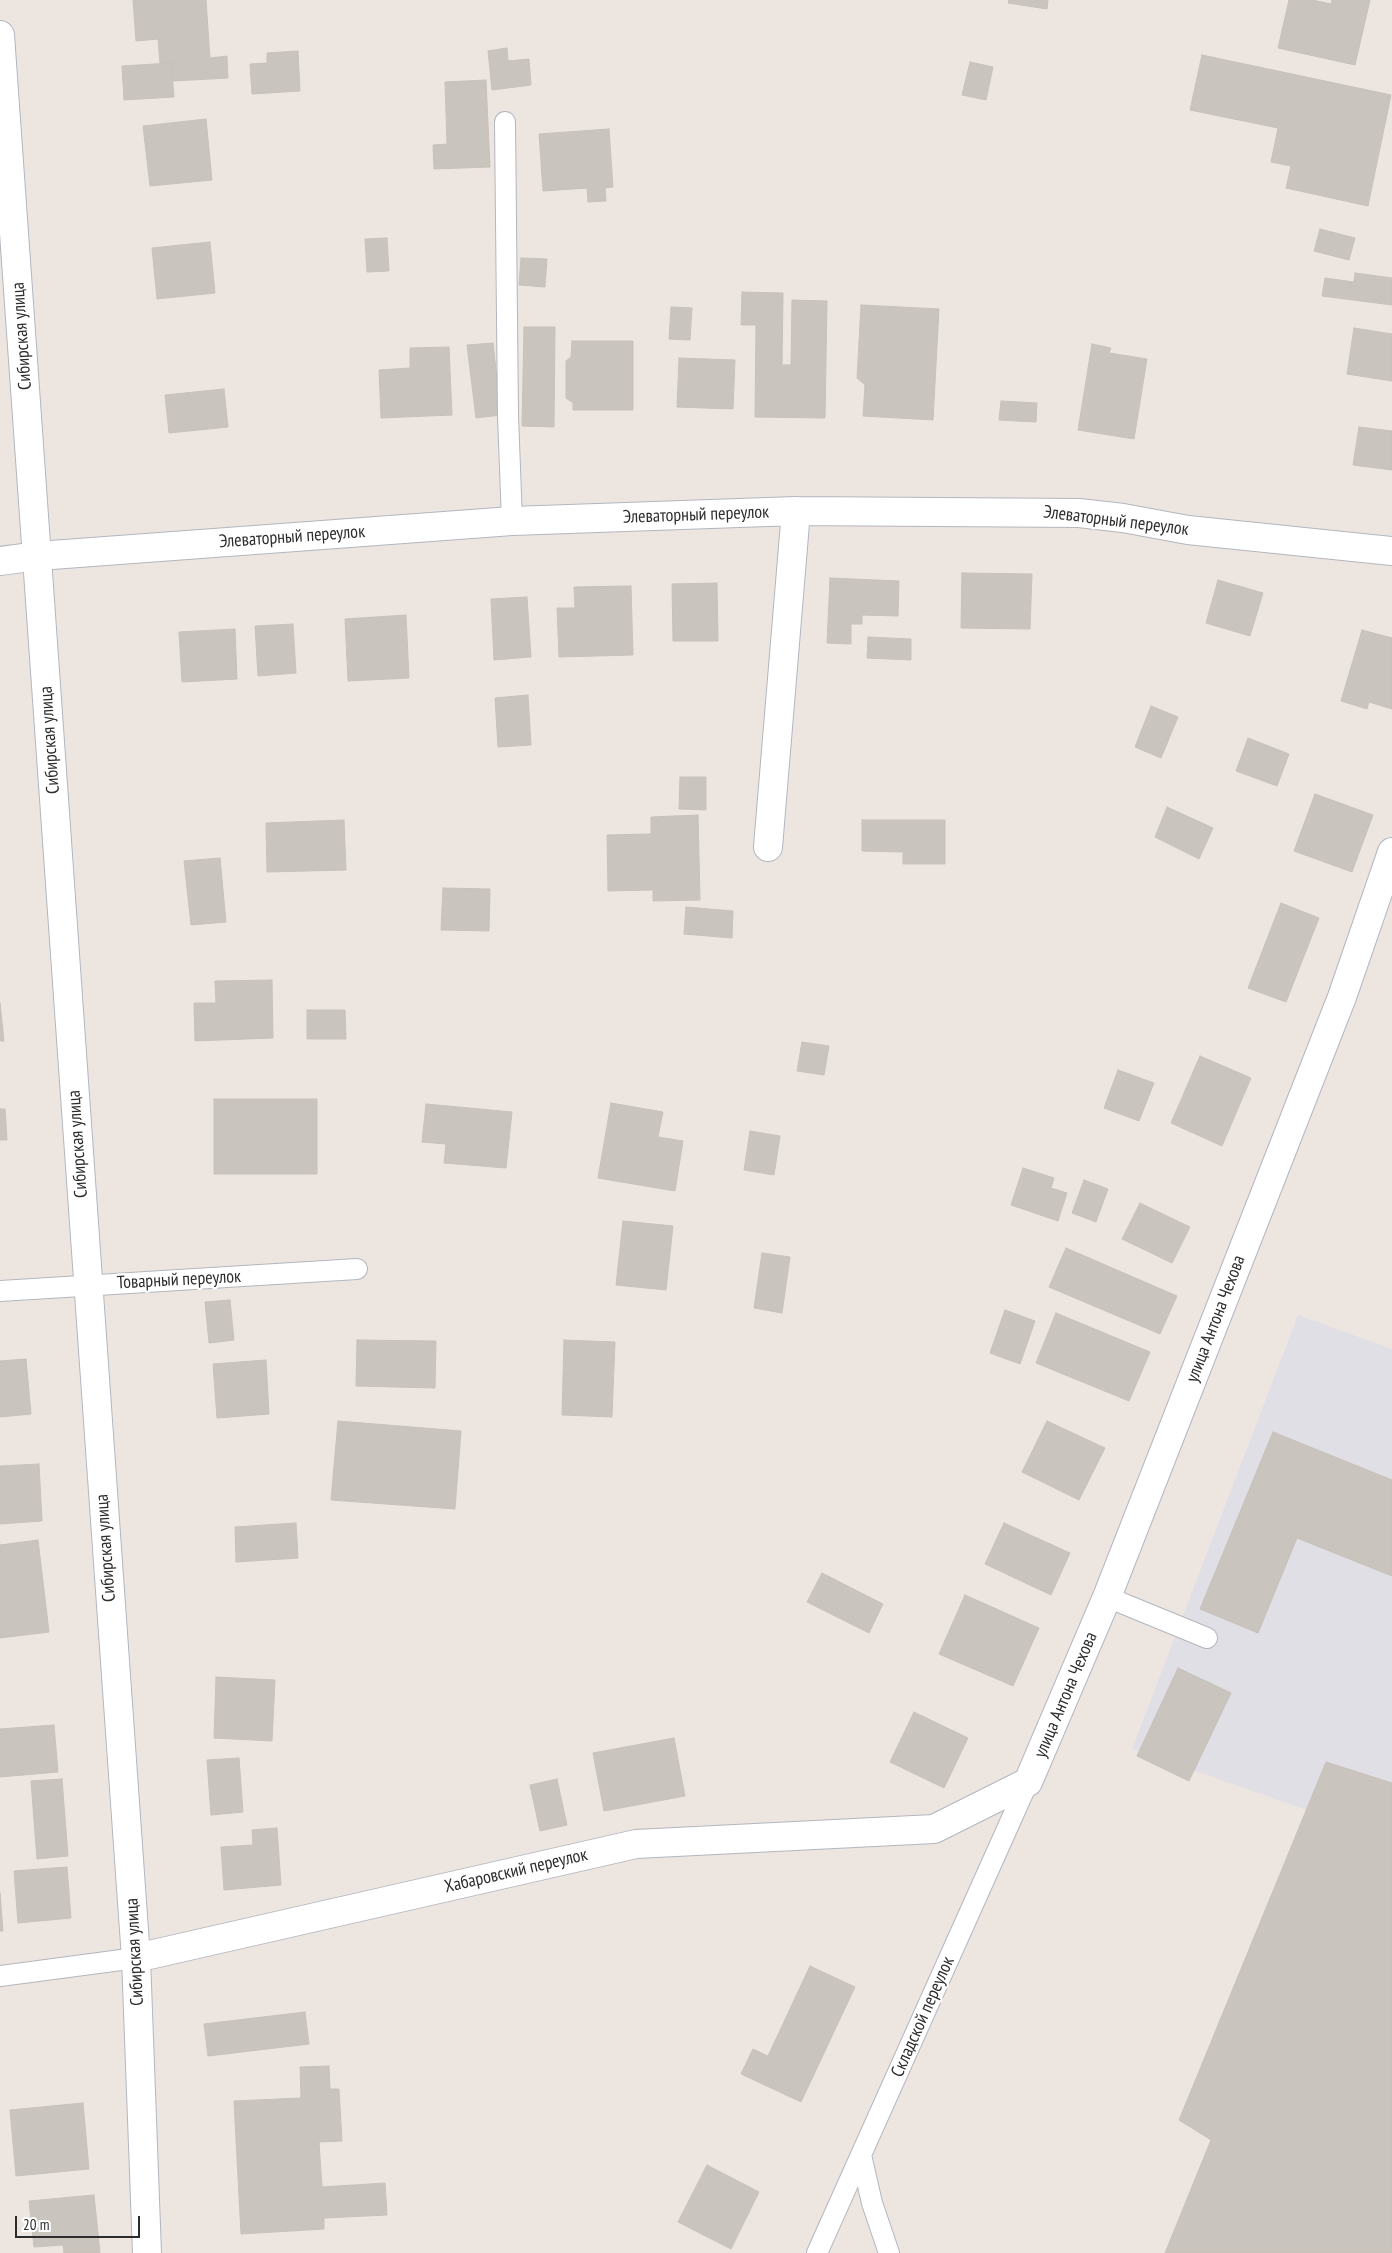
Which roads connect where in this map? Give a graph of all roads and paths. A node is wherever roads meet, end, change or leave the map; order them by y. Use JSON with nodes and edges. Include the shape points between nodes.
{"nodes":[{"id":1,"x":0,"y":35,"type":"edge"},
{"id":2,"x":505,"y":122,"type":"dead end"},
{"id":3,"x":796,"y":511,"type":"junction"},
{"id":4,"x":512,"y":521,"type":"junction"},
{"id":5,"x":1392,"y":551,"type":"edge"},
{"id":6,"x":38,"y":556,"type":"junction"},
{"id":7,"x":0,"y":561,"type":"edge"},
{"id":8,"x":768,"y":847,"type":"dead end"},
{"id":9,"x":1392,"y":852,"type":"edge"},
{"id":10,"x":357,"y":1270,"type":"dead end"},
{"id":11,"x":87,"y":1286,"type":"junction"},
{"id":12,"x":0,"y":1291,"type":"edge"},
{"id":13,"x":1107,"y":1597,"type":"junction"},
{"id":14,"x":1207,"y":1638,"type":"dead end"},
{"id":15,"x":1028,"y":1782,"type":"junction"},
{"id":16,"x":136,"y":1958,"type":"junction"},
{"id":17,"x":0,"y":1976,"type":"edge"},
{"id":18,"x":861,"y":2155,"type":"junction"},
{"id":19,"x":148,"y":2253,"type":"edge"},
{"id":20,"x":817,"y":2253,"type":"edge"},
{"id":21,"x":889,"y":2253,"type":"edge"}],
"edges":[{"from":1,"to":6,"type":"street","name":"Сибирская улица"},
{"from":2,"to":4,"type":"lane"},
{"from":3,"to":4,"type":"street","name":"Элеваторный переулок"},
{"from":3,"to":5,"type":"street","name":"Элеваторный переулок","via":[[1079,513],[1188,530]]},
{"from":3,"to":8,"type":"street"},
{"from":4,"to":6,"type":"street","name":"Элеваторный переулок"},
{"from":6,"to":7,"type":"street","name":"Элеваторный переулок"},
{"from":6,"to":11,"type":"street","name":"Сибирская улица"},
{"from":9,"to":13,"type":"street","name":"улица Антона Чехова","via":[[1342,997]]},
{"from":10,"to":11,"type":"lane","name":"Товарный переулок"},
{"from":11,"to":12,"type":"lane","name":"Товарный переулок"},
{"from":11,"to":16,"type":"street","name":"Сибирская улица"},
{"from":13,"to":14,"type":"lane"},
{"from":13,"to":15,"type":"street","name":"улица Антона Чехова"},
{"from":15,"to":16,"type":"street","name":"Хабаровский переулок","via":[[934,1829],[636,1844]]},
{"from":15,"to":18,"type":"lane","name":"Складской переулок"},
{"from":16,"to":17,"type":"lane","name":"Хабаровский переулок"},
{"from":16,"to":19,"type":"street","name":"Сибирская улица"},
{"from":18,"to":20,"type":"lane","name":"Складской переулок"},
{"from":18,"to":21,"type":"lane","via":[[872,2203]]}]}
